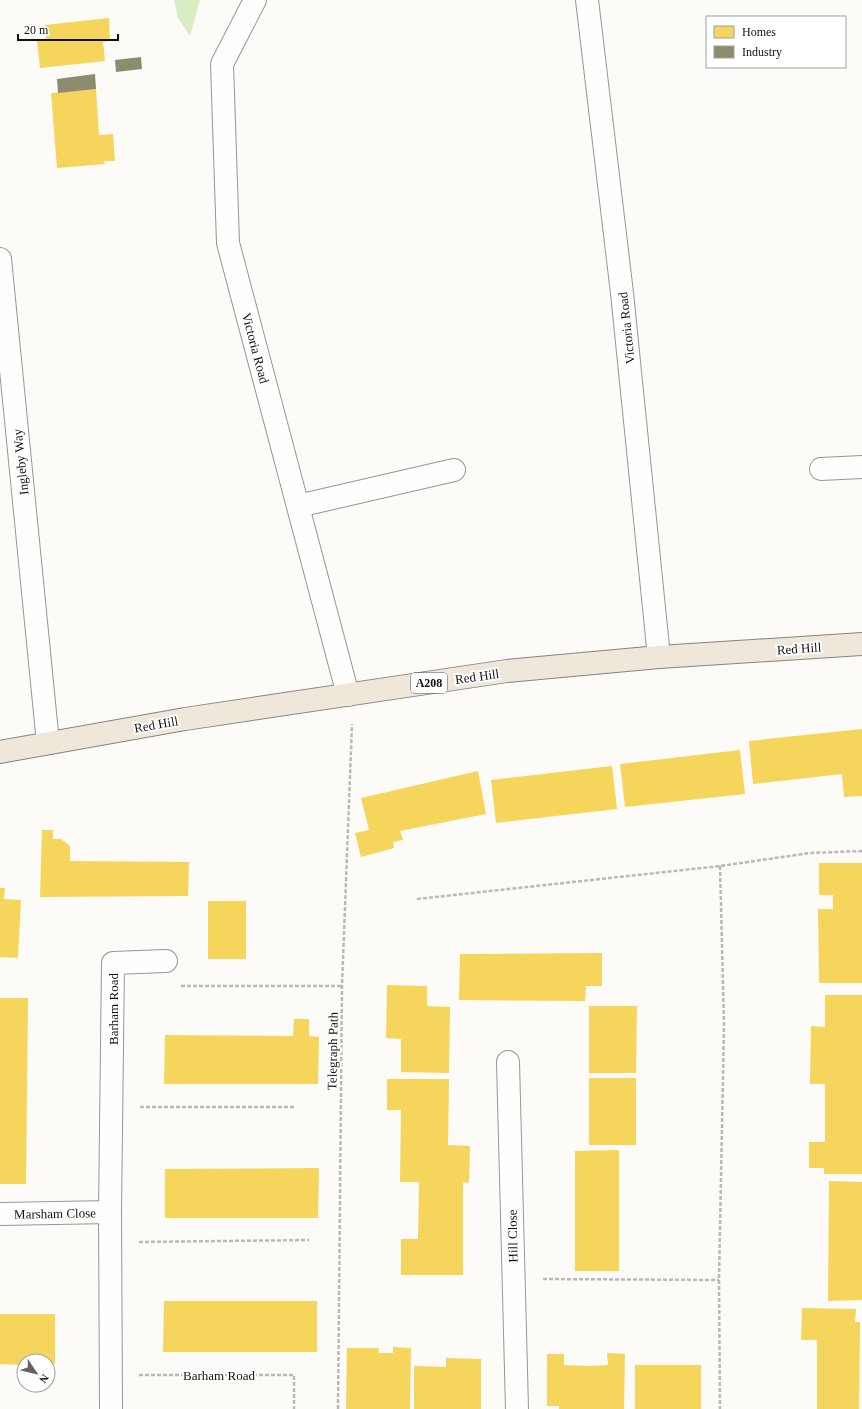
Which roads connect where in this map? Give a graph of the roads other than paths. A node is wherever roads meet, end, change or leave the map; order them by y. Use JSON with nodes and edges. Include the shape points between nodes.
{"nodes":[{"id":1,"x":255,"y":0,"type":"edge"},
{"id":2,"x":587,"y":0,"type":"edge"},
{"id":3,"x":0,"y":259,"type":"edge"},
{"id":4,"x":862,"y":467,"type":"edge"},
{"id":5,"x":821,"y":469,"type":"dead end"},
{"id":6,"x":454,"y":470,"type":"dead end"},
{"id":7,"x":298,"y":506,"type":"junction"},
{"id":8,"x":862,"y":644,"type":"edge"},
{"id":9,"x":659,"y":657,"type":"junction"},
{"id":10,"x":351,"y":694,"type":"junction"},
{"id":11,"x":48,"y":743,"type":"junction"},
{"id":12,"x":0,"y":752,"type":"edge"},
{"id":13,"x":166,"y":961,"type":"dead end"},
{"id":14,"x":508,"y":1062,"type":"dead end"},
{"id":15,"x":110,"y":1212,"type":"junction"},
{"id":16,"x":0,"y":1214,"type":"edge"},
{"id":17,"x":111,"y":1409,"type":"edge"},
{"id":18,"x":517,"y":1409,"type":"edge"}],
"edges":[{"from":1,"to":7,"type":"street","name":"Victoria Road","via":[[222,64],[228,243]]},
{"from":2,"to":9,"type":"street","name":"Victoria Road","via":[[622,293]]},
{"from":3,"to":11,"type":"street","name":"Ingleby Way"},
{"from":4,"to":5,"type":"street"},
{"from":6,"to":7,"type":"street"},
{"from":7,"to":10,"type":"street","name":"Victoria Road"},
{"from":8,"to":9,"type":"main road","name":"Red Hill","number":"A208"},
{"from":9,"to":10,"type":"main road","name":"Red Hill","number":"A208","via":[[507,671]]},
{"from":10,"to":11,"type":"main road","name":"Red Hill","number":"A208"},
{"from":11,"to":12,"type":"main road","name":"Red Hill","number":"A208"},
{"from":13,"to":15,"type":"street","name":"Barham Road","via":[[113,963]]},
{"from":14,"to":18,"type":"street","name":"Hill Close"},
{"from":15,"to":16,"type":"street","name":"Marsham Close"},
{"from":15,"to":17,"type":"street","name":"Barham Road"}]}
